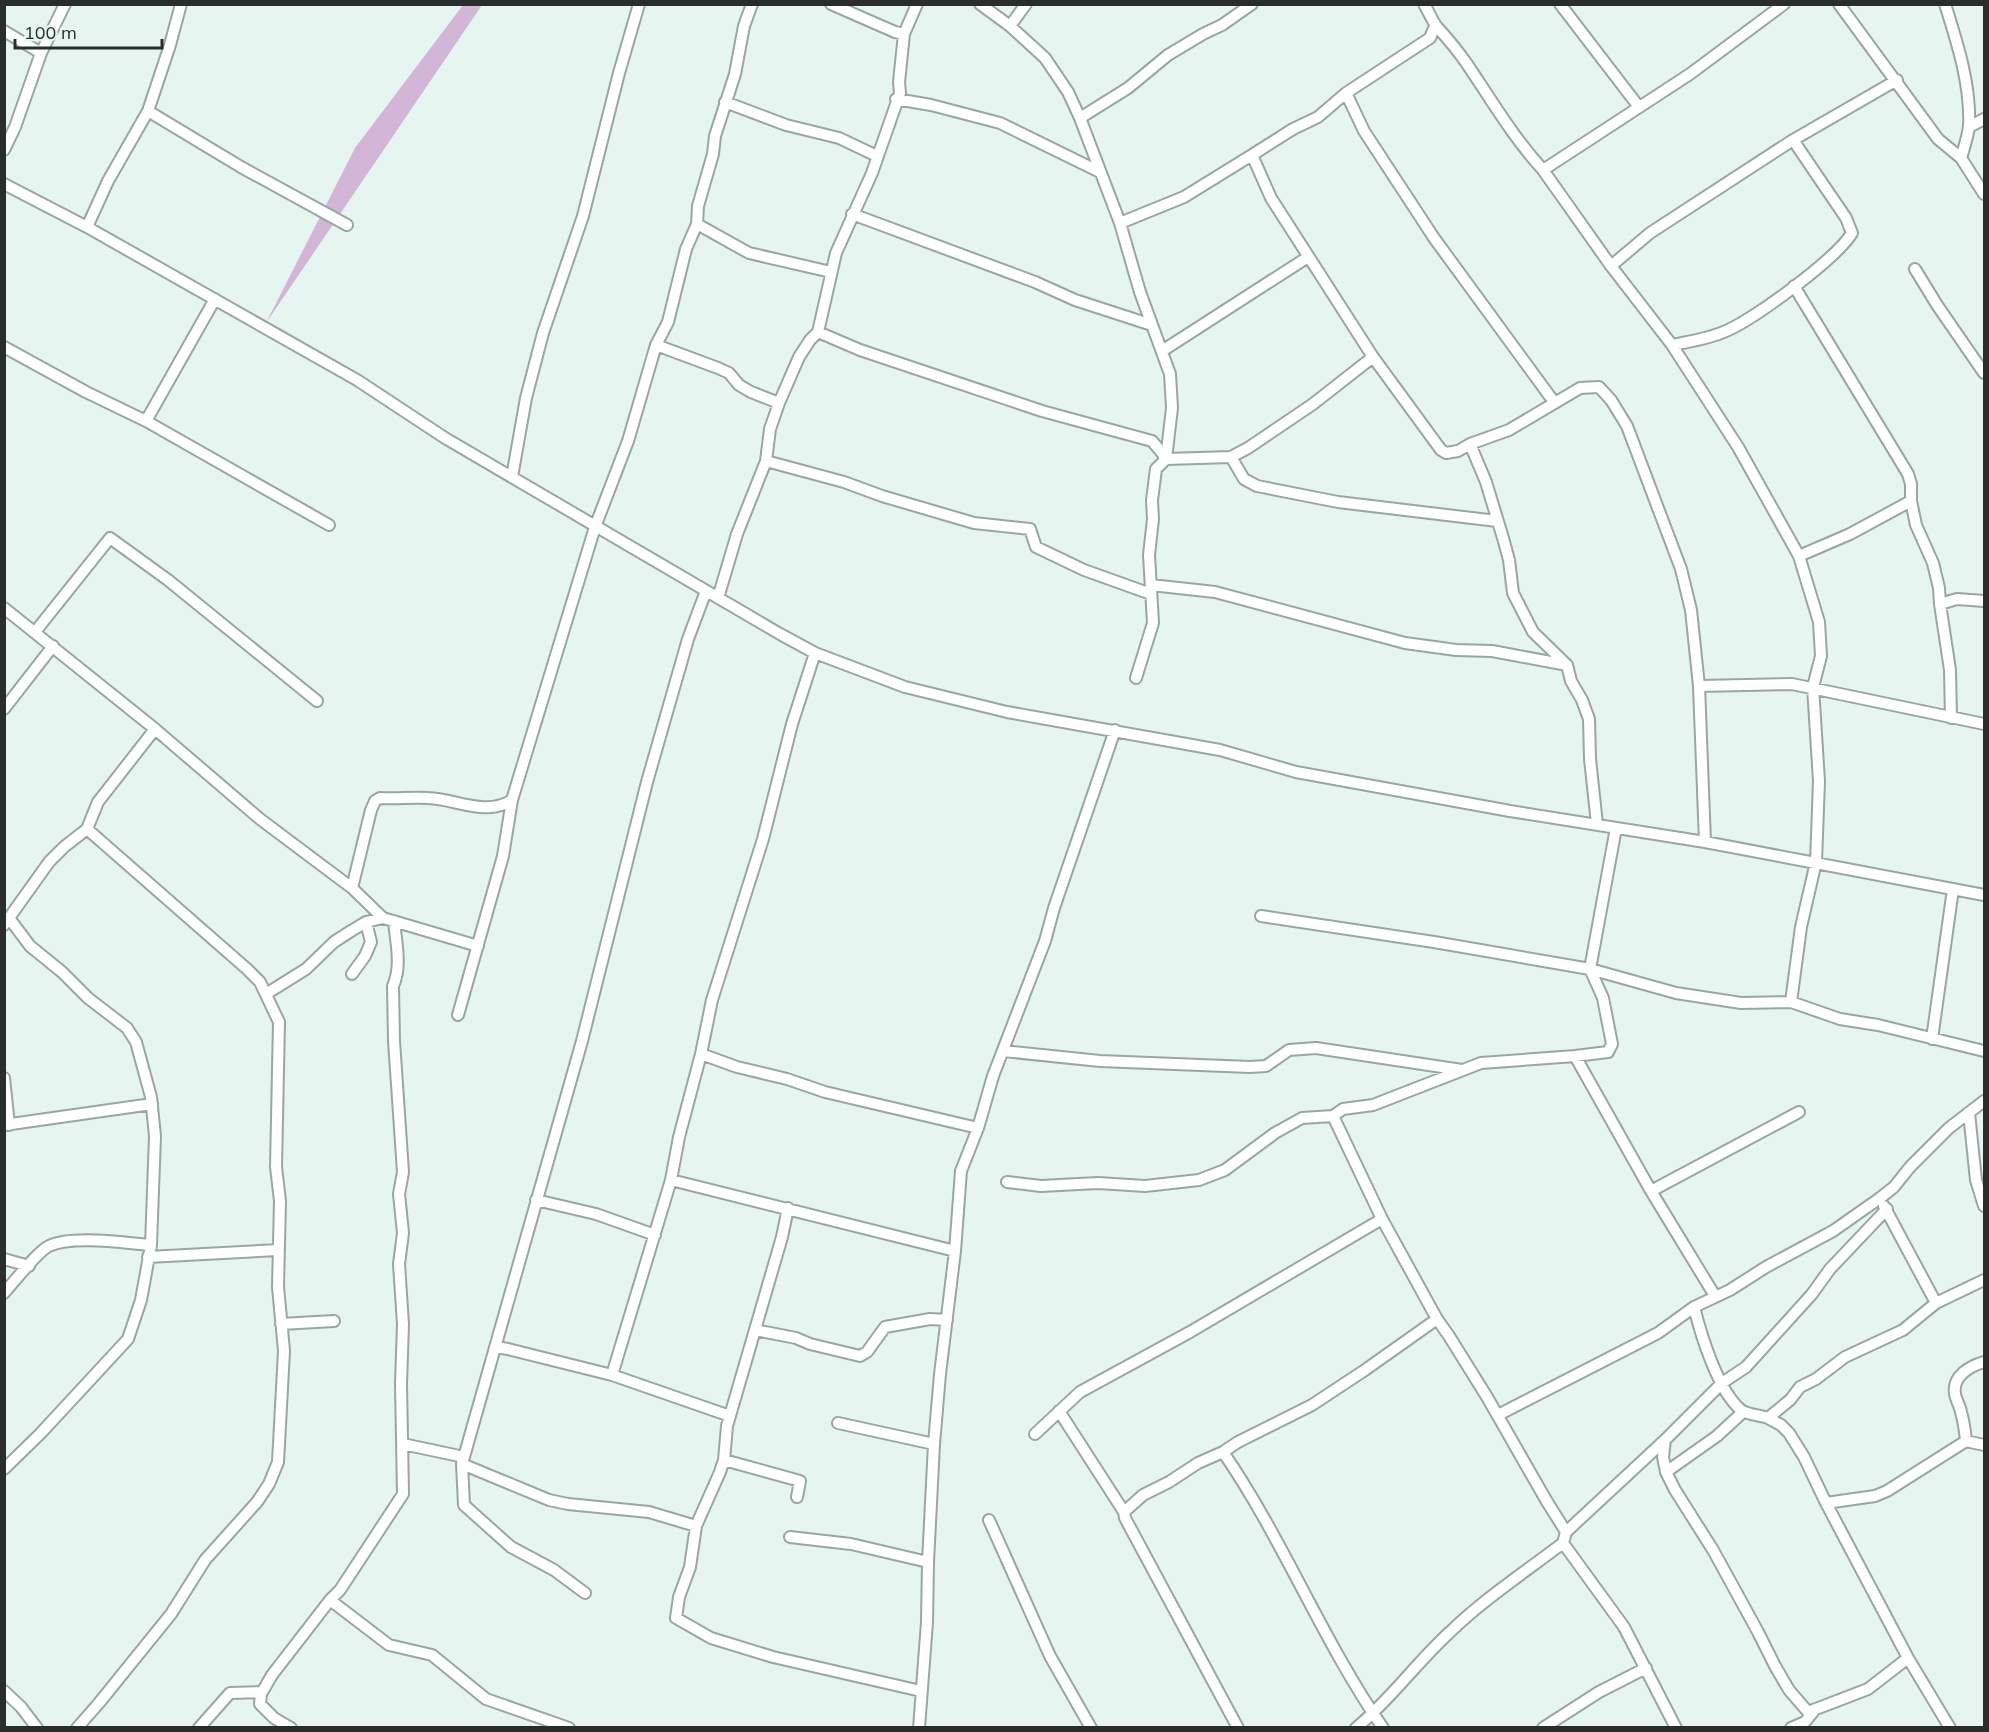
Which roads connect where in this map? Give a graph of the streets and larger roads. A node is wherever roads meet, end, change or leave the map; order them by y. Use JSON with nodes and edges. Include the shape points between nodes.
{"nodes":[{"id":1,"x":65,"y":4,"type":"edge"},
{"id":2,"x":181,"y":4,"type":"edge"},
{"id":3,"x":639,"y":4,"type":"edge"},
{"id":4,"x":752,"y":4,"type":"edge"},
{"id":5,"x":831,"y":4,"type":"edge"},
{"id":6,"x":917,"y":4,"type":"edge"},
{"id":7,"x":980,"y":4,"type":"edge"},
{"id":8,"x":1026,"y":4,"type":"edge"},
{"id":9,"x":1252,"y":4,"type":"edge"},
{"id":10,"x":1424,"y":4,"type":"edge"},
{"id":11,"x":1784,"y":4,"type":"edge"},
{"id":12,"x":1839,"y":4,"type":"edge"},
{"id":13,"x":1945,"y":4,"type":"edge"},
{"id":14,"x":1561,"y":5,"type":"edge"},
{"id":15,"x":1010,"y":26,"type":"junction"},
{"id":16,"x":1435,"y":26,"type":"junction"},
{"id":17,"x":4,"y":31,"type":"edge"},
{"id":18,"x":904,"y":34,"type":"junction"},
{"id":19,"x":41,"y":53,"type":"junction"},
{"id":20,"x":1897,"y":80,"type":"junction"},
{"id":21,"x":1346,"y":93,"type":"junction"},
{"id":22,"x":897,"y":99,"type":"junction"},
{"id":23,"x":725,"y":102,"type":"junction"},
{"id":24,"x":1640,"y":107,"type":"junction"},
{"id":25,"x":147,"y":111,"type":"junction"},
{"id":26,"x":1080,"y":118,"type":"junction"},
{"id":27,"x":1984,"y":119,"type":"edge"},
{"id":28,"x":1969,"y":127,"type":"junction"},
{"id":29,"x":1794,"y":140,"type":"junction"},
{"id":30,"x":4,"y":150,"type":"edge"},
{"id":31,"x":1252,"y":155,"type":"junction"},
{"id":32,"x":877,"y":156,"type":"junction"},
{"id":33,"x":1961,"y":158,"type":"junction"},
{"id":34,"x":1543,"y":170,"type":"junction"},
{"id":35,"x":1100,"y":171,"type":"junction"},
{"id":36,"x":4,"y":184,"type":"edge"},
{"id":37,"x":1984,"y":194,"type":"edge"},
{"id":38,"x":852,"y":213,"type":"junction"},
{"id":39,"x":1120,"y":223,"type":"junction"},
{"id":40,"x":697,"y":224,"type":"junction"},
{"id":41,"x":347,"y":225,"type":"dead end"},
{"id":42,"x":87,"y":227,"type":"junction"},
{"id":43,"x":1308,"y":256,"type":"junction"},
{"id":44,"x":1611,"y":266,"type":"junction"},
{"id":45,"x":1916,"y":269,"type":"dead end"},
{"id":46,"x":831,"y":272,"type":"junction"},
{"id":47,"x":1794,"y":286,"type":"junction"},
{"id":48,"x":214,"y":299,"type":"junction"},
{"id":49,"x":1152,"y":325,"type":"junction"},
{"id":50,"x":818,"y":332,"type":"junction"},
{"id":51,"x":656,"y":345,"type":"junction"},
{"id":52,"x":1672,"y":345,"type":"junction"},
{"id":53,"x":4,"y":347,"type":"edge"},
{"id":54,"x":1162,"y":351,"type":"junction"},
{"id":55,"x":1373,"y":357,"type":"junction"},
{"id":56,"x":1984,"y":373,"type":"edge"},
{"id":57,"x":1554,"y":402,"type":"junction"},
{"id":58,"x":779,"y":403,"type":"junction"},
{"id":59,"x":146,"y":421,"type":"junction"},
{"id":60,"x":1470,"y":444,"type":"junction"},
{"id":61,"x":1231,"y":457,"type":"junction"},
{"id":62,"x":1166,"y":459,"type":"junction"},
{"id":63,"x":766,"y":461,"type":"junction"},
{"id":64,"x":1156,"y":469,"type":"junction"},
{"id":65,"x":512,"y":477,"type":"junction"},
{"id":66,"x":1911,"y":501,"type":"junction"},
{"id":67,"x":1497,"y":521,"type":"junction"},
{"id":68,"x":329,"y":525,"type":"dead end"},
{"id":69,"x":595,"y":527,"type":"junction"},
{"id":70,"x":1799,"y":556,"type":"junction"},
{"id":71,"x":1151,"y":590,"type":"junction"},
{"id":72,"x":706,"y":591,"type":"junction"},
{"id":73,"x":718,"y":598,"type":"junction"},
{"id":74,"x":1984,"y":601,"type":"edge"},
{"id":75,"x":1940,"y":604,"type":"junction"},
{"id":76,"x":4,"y":608,"type":"edge"},
{"id":77,"x":35,"y":632,"type":"junction"},
{"id":78,"x":53,"y":645,"type":"junction"},
{"id":79,"x":815,"y":653,"type":"junction"},
{"id":80,"x":1567,"y":665,"type":"junction"},
{"id":81,"x":1136,"y":678,"type":"dead end"},
{"id":82,"x":1699,"y":686,"type":"junction"},
{"id":83,"x":1813,"y":687,"type":"junction"},
{"id":84,"x":317,"y":701,"type":"dead end"},
{"id":85,"x":4,"y":709,"type":"edge"},
{"id":86,"x":1951,"y":718,"type":"junction"},
{"id":87,"x":1984,"y":724,"type":"edge"},
{"id":88,"x":155,"y":729,"type":"junction"},
{"id":89,"x":1115,"y":730,"type":"junction"},
{"id":90,"x":512,"y":800,"type":"junction"},
{"id":91,"x":1597,"y":824,"type":"junction"},
{"id":92,"x":1616,"y":828,"type":"junction"},
{"id":93,"x":87,"y":829,"type":"junction"},
{"id":94,"x":1705,"y":842,"type":"junction"},
{"id":95,"x":1816,"y":862,"type":"junction"},
{"id":96,"x":352,"y":888,"type":"junction"},
{"id":97,"x":1953,"y":889,"type":"junction"},
{"id":98,"x":1984,"y":896,"type":"edge"},
{"id":99,"x":1261,"y":916,"type":"dead end"},
{"id":100,"x":389,"y":919,"type":"junction"},
{"id":101,"x":7,"y":922,"type":"edge"},
{"id":102,"x":366,"y":922,"type":"junction"},
{"id":103,"x":478,"y":946,"type":"junction"},
{"id":104,"x":1590,"y":969,"type":"junction"},
{"id":105,"x":352,"y":974,"type":"dead end"},
{"id":106,"x":266,"y":994,"type":"junction"},
{"id":107,"x":1791,"y":1002,"type":"junction"},
{"id":108,"x":458,"y":1015,"type":"dead end"},
{"id":109,"x":1932,"y":1040,"type":"junction"},
{"id":110,"x":1984,"y":1051,"type":"edge"},
{"id":111,"x":1003,"y":1052,"type":"junction"},
{"id":112,"x":701,"y":1054,"type":"junction"},
{"id":113,"x":1575,"y":1056,"type":"junction"},
{"id":114,"x":1462,"y":1070,"type":"junction"},
{"id":115,"x":4,"y":1078,"type":"edge"},
{"id":116,"x":1984,"y":1101,"type":"edge"},
{"id":117,"x":152,"y":1104,"type":"junction"},
{"id":118,"x":1799,"y":1112,"type":"dead end"},
{"id":119,"x":1969,"y":1113,"type":"junction"},
{"id":120,"x":1332,"y":1116,"type":"junction"},
{"id":121,"x":7,"y":1125,"type":"edge"},
{"id":122,"x":978,"y":1128,"type":"junction"},
{"id":123,"x":671,"y":1180,"type":"junction"},
{"id":124,"x":1980,"y":1180,"type":"edge"},
{"id":125,"x":1006,"y":1182,"type":"dead end"},
{"id":126,"x":1651,"y":1191,"type":"junction"},
{"id":127,"x":1880,"y":1198,"type":"junction"},
{"id":128,"x":536,"y":1200,"type":"junction"},
{"id":129,"x":1984,"y":1206,"type":"edge"},
{"id":130,"x":788,"y":1209,"type":"junction"},
{"id":131,"x":1887,"y":1209,"type":"junction"},
{"id":132,"x":1382,"y":1218,"type":"junction"},
{"id":133,"x":655,"y":1235,"type":"junction"},
{"id":134,"x":151,"y":1245,"type":"junction"},
{"id":135,"x":278,"y":1250,"type":"junction"},
{"id":136,"x":955,"y":1251,"type":"junction"},
{"id":137,"x":148,"y":1257,"type":"junction"},
{"id":138,"x":4,"y":1258,"type":"edge"},
{"id":139,"x":29,"y":1266,"type":"junction"},
{"id":140,"x":1984,"y":1280,"type":"edge"},
{"id":141,"x":4,"y":1293,"type":"edge"},
{"id":142,"x":1715,"y":1296,"type":"junction"},
{"id":143,"x":1936,"y":1303,"type":"junction"},
{"id":144,"x":1694,"y":1306,"type":"junction"},
{"id":145,"x":1437,"y":1319,"type":"junction"},
{"id":146,"x":947,"y":1320,"type":"junction"},
{"id":147,"x":334,"y":1321,"type":"dead end"},
{"id":148,"x":281,"y":1324,"type":"junction"},
{"id":149,"x":755,"y":1330,"type":"junction"},
{"id":150,"x":495,"y":1347,"type":"junction"},
{"id":151,"x":1984,"y":1362,"type":"edge"},
{"id":152,"x":612,"y":1375,"type":"junction"},
{"id":153,"x":1722,"y":1383,"type":"junction"},
{"id":154,"x":1059,"y":1411,"type":"junction"},
{"id":155,"x":1743,"y":1412,"type":"junction"},
{"id":156,"x":1498,"y":1415,"type":"junction"},
{"id":157,"x":730,"y":1416,"type":"junction"},
{"id":158,"x":1768,"y":1418,"type":"junction"},
{"id":159,"x":838,"y":1423,"type":"dead end"},
{"id":160,"x":1035,"y":1434,"type":"dead end"},
{"id":161,"x":1665,"y":1440,"type":"junction"},
{"id":162,"x":1966,"y":1441,"type":"junction"},
{"id":163,"x":403,"y":1444,"type":"junction"},
{"id":164,"x":934,"y":1444,"type":"junction"},
{"id":165,"x":1984,"y":1445,"type":"edge"},
{"id":166,"x":1223,"y":1452,"type":"junction"},
{"id":167,"x":463,"y":1460,"type":"junction"},
{"id":168,"x":724,"y":1460,"type":"junction"},
{"id":169,"x":4,"y":1468,"type":"edge"},
{"id":170,"x":1666,"y":1472,"type":"junction"},
{"id":171,"x":797,"y":1497,"type":"dead end"},
{"id":172,"x":1826,"y":1503,"type":"junction"},
{"id":173,"x":1124,"y":1512,"type":"junction"},
{"id":174,"x":989,"y":1520,"type":"dead end"},
{"id":175,"x":696,"y":1526,"type":"junction"},
{"id":176,"x":1566,"y":1532,"type":"junction"},
{"id":177,"x":790,"y":1537,"type":"dead end"},
{"id":178,"x":1563,"y":1543,"type":"junction"},
{"id":179,"x":928,"y":1562,"type":"junction"},
{"id":180,"x":585,"y":1593,"type":"dead end"},
{"id":181,"x":330,"y":1600,"type":"junction"},
{"id":182,"x":1908,"y":1658,"type":"junction"},
{"id":183,"x":1646,"y":1668,"type":"junction"},
{"id":184,"x":4,"y":1690,"type":"edge"},
{"id":185,"x":921,"y":1691,"type":"junction"},
{"id":186,"x":261,"y":1692,"type":"junction"},
{"id":187,"x":1808,"y":1712,"type":"junction"},
{"id":188,"x":1373,"y":1713,"type":"junction"},
{"id":189,"x":562,"y":1726,"type":"edge"},
{"id":190,"x":37,"y":1728,"type":"edge"},
{"id":191,"x":77,"y":1728,"type":"edge"},
{"id":192,"x":199,"y":1728,"type":"edge"},
{"id":193,"x":291,"y":1728,"type":"edge"},
{"id":194,"x":919,"y":1728,"type":"edge"},
{"id":195,"x":1091,"y":1728,"type":"edge"},
{"id":196,"x":1238,"y":1728,"type":"edge"},
{"id":197,"x":1356,"y":1728,"type":"edge"},
{"id":198,"x":1383,"y":1728,"type":"edge"},
{"id":199,"x":1543,"y":1728,"type":"edge"},
{"id":200,"x":1676,"y":1728,"type":"edge"},
{"id":201,"x":1791,"y":1728,"type":"edge"},
{"id":202,"x":1950,"y":1728,"type":"edge"}],
"edges":[{"from":1,"to":19,"type":"street"},
{"from":2,"to":25,"type":"street"},
{"from":3,"to":65,"type":"street","via":[[584,216],[543,333]]},
{"from":4,"to":23,"type":"street"},
{"from":5,"to":18,"type":"street"},
{"from":6,"to":18,"type":"street"},
{"from":7,"to":15,"type":"street"},
{"from":8,"to":15,"type":"street"},
{"from":9,"to":26,"type":"street","via":[[1168,55],[1128,88]]},
{"from":10,"to":16,"type":"street"},
{"from":11,"to":24,"type":"street"},
{"from":12,"to":20,"type":"street"},
{"from":13,"to":28,"type":"street","via":[[1964,74]]},
{"from":14,"to":24,"type":"street"},
{"from":15,"to":26,"type":"street","via":[[1060,79]]},
{"from":16,"to":21,"type":"street","via":[[1430,38]]},
{"from":16,"to":34,"type":"street"},
{"from":17,"to":19,"type":"street"},
{"from":18,"to":22,"type":"street"},
{"from":19,"to":30,"type":"street"},
{"from":20,"to":29,"type":"street"},
{"from":20,"to":33,"type":"street","via":[[1938,139]]},
{"from":21,"to":31,"type":"street","via":[[1318,117]]},
{"from":21,"to":57,"type":"street","via":[[1364,131],[1434,238]]},
{"from":22,"to":32,"type":"street"},
{"from":22,"to":35,"type":"street","via":[[1000,123]]},
{"from":23,"to":32,"type":"street","via":[[839,138]]},
{"from":23,"to":40,"type":"street","via":[[698,206]]},
{"from":24,"to":34,"type":"street"},
{"from":25,"to":41,"type":"street"},
{"from":25,"to":42,"type":"street"},
{"from":26,"to":35,"type":"street"},
{"from":27,"to":28,"type":"street"},
{"from":28,"to":33,"type":"street"},
{"from":29,"to":44,"type":"street","via":[[1650,233]]},
{"from":29,"to":47,"type":"street","via":[[1852,233],[1846,243]]},
{"from":31,"to":39,"type":"street","via":[[1184,196]]},
{"from":31,"to":43,"type":"street","via":[[1272,198]]},
{"from":32,"to":38,"type":"street"},
{"from":33,"to":37,"type":"street"},
{"from":34,"to":44,"type":"street"},
{"from":35,"to":39,"type":"street"},
{"from":36,"to":42,"type":"street"},
{"from":38,"to":46,"type":"street"},
{"from":38,"to":49,"type":"street","via":[[1075,300]]},
{"from":39,"to":49,"type":"street"},
{"from":40,"to":46,"type":"street","via":[[750,254]]},
{"from":40,"to":51,"type":"street","via":[[683,260],[668,322]]},
{"from":42,"to":48,"type":"street"},
{"from":43,"to":54,"type":"street"},
{"from":43,"to":55,"type":"street"},
{"from":44,"to":52,"type":"street"},
{"from":45,"to":56,"type":"street"},
{"from":46,"to":50,"type":"street"},
{"from":47,"to":52,"type":"street","via":[[1722,333]]},
{"from":47,"to":66,"type":"street","via":[[1908,474]]},
{"from":48,"to":59,"type":"street"},
{"from":48,"to":65,"type":"street","via":[[357,380]]},
{"from":49,"to":54,"type":"street"},
{"from":50,"to":58,"type":"street","via":[[799,357]]},
{"from":50,"to":64,"type":"street","via":[[860,350],[1042,411],[1152,441],[1165,460]]},
{"from":51,"to":58,"type":"street","via":[[729,373],[739,385]]},
{"from":51,"to":69,"type":"street","via":[[618,470]]},
{"from":52,"to":70,"type":"street","via":[[1738,447]]},
{"from":53,"to":59,"type":"street"},
{"from":54,"to":62,"type":"street","via":[[1172,395]]},
{"from":55,"to":60,"type":"street","via":[[1441,450],[1458,451]]},
{"from":55,"to":61,"type":"street","via":[[1313,404]]},
{"from":57,"to":60,"type":"street","via":[[1509,430]]},
{"from":57,"to":82,"type":"street","via":[[1580,388],[1599,387],[1627,426],[1681,568],[1691,610]]},
{"from":58,"to":63,"type":"street","via":[[770,429]]},
{"from":59,"to":68,"type":"street"},
{"from":60,"to":67,"type":"street"},
{"from":61,"to":62,"type":"street"},
{"from":61,"to":67,"type":"street","via":[[1244,478],[1257,486],[1338,502]]},
{"from":62,"to":64,"type":"street"},
{"from":63,"to":71,"type":"street","via":[[974,523],[1030,529],[1036,547],[1084,570]]},
{"from":63,"to":73,"type":"street","via":[[737,534]]},
{"from":64,"to":71,"type":"street","via":[[1149,555]]},
{"from":65,"to":69,"type":"street"},
{"from":66,"to":70,"type":"street"},
{"from":66,"to":75,"type":"street","via":[[1916,525],[1933,563]]},
{"from":67,"to":80,"type":"street","via":[[1509,560],[1513,593],[1522,614],[1533,632]]},
{"from":69,"to":72,"type":"street"},
{"from":69,"to":90,"type":"street"},
{"from":70,"to":83,"type":"street","via":[[1819,622],[1821,656]]},
{"from":71,"to":80,"type":"street","via":[[1215,592],[1405,643],[1492,651]]},
{"from":71,"to":81,"type":"street","via":[[1153,623]]},
{"from":72,"to":73,"type":"street"},
{"from":72,"to":128,"type":"street","via":[[653,760],[582,1041]]},
{"from":73,"to":79,"type":"street"},
{"from":74,"to":75,"type":"street","via":[[1957,599]]},
{"from":75,"to":86,"type":"street","via":[[1950,670]]},
{"from":76,"to":77,"type":"street"},
{"from":77,"to":78,"type":"street"},
{"from":77,"to":84,"type":"street","via":[[111,538]]},
{"from":78,"to":85,"type":"street"},
{"from":78,"to":88,"type":"street"},
{"from":79,"to":89,"type":"street","via":[[905,687],[1006,712]]},
{"from":79,"to":112,"type":"street","via":[[792,724],[763,839],[712,1000]]},
{"from":80,"to":91,"type":"street","via":[[1589,719]]},
{"from":82,"to":83,"type":"street"},
{"from":82,"to":94,"type":"street"},
{"from":83,"to":86,"type":"street"},
{"from":83,"to":95,"type":"street","via":[[1819,781]]},
{"from":86,"to":87,"type":"street"},
{"from":88,"to":93,"type":"street","via":[[98,802]]},
{"from":88,"to":96,"type":"street","via":[[260,819]]},
{"from":89,"to":91,"type":"street","via":[[1220,750],[1296,772]]},
{"from":89,"to":111,"type":"street","via":[[1045,941]]},
{"from":90,"to":96,"type":"street","via":[[474,807],[431,798],[380,798],[371,810]]},
{"from":90,"to":103,"type":"street","via":[[503,856]]},
{"from":91,"to":92,"type":"street"},
{"from":92,"to":94,"type":"street"},
{"from":92,"to":104,"type":"street"},
{"from":93,"to":101,"type":"street","via":[[49,862]]},
{"from":93,"to":106,"type":"street","via":[[247,969]]},
{"from":94,"to":95,"type":"street"},
{"from":95,"to":97,"type":"street"},
{"from":95,"to":107,"type":"street"},
{"from":96,"to":100,"type":"street"},
{"from":97,"to":98,"type":"street"},
{"from":97,"to":109,"type":"street"},
{"from":99,"to":104,"type":"street"},
{"from":100,"to":102,"type":"street"},
{"from":100,"to":103,"type":"street"},
{"from":100,"to":163,"type":"street","via":[[398,961],[393,986],[393,1041],[403,1172],[399,1194],[403,1233],[399,1264]]},
{"from":101,"to":117,"type":"street","via":[[88,998],[127,1028],[142,1059]]},
{"from":102,"to":105,"type":"street","via":[[370,942]]},
{"from":102,"to":106,"type":"street","via":[[334,942],[306,969]]},
{"from":103,"to":108,"type":"street"},
{"from":104,"to":107,"type":"street","via":[[1676,993],[1741,1003]]},
{"from":104,"to":113,"type":"street","via":[[1603,998],[1612,1044],[1608,1052]]},
{"from":106,"to":135,"type":"street","via":[[279,1022],[275,1128],[280,1201]]},
{"from":107,"to":109,"type":"street","via":[[1831,1016]]},
{"from":109,"to":110,"type":"street"},
{"from":111,"to":114,"type":"street","via":[[1100,1061],[1250,1067],[1266,1066],[1288,1050],[1316,1048]]},
{"from":111,"to":122,"type":"street"},
{"from":112,"to":122,"type":"street","via":[[825,1092]]},
{"from":112,"to":123,"type":"street"},
{"from":113,"to":114,"type":"street","via":[[1481,1063]]},
{"from":113,"to":126,"type":"street"},
{"from":114,"to":120,"type":"street","via":[[1373,1105],[1343,1109]]},
{"from":115,"to":121,"type":"street"},
{"from":116,"to":119,"type":"street"},
{"from":117,"to":121,"type":"street"},
{"from":117,"to":134,"type":"street","via":[[155,1136]]},
{"from":118,"to":126,"type":"street"},
{"from":119,"to":124,"type":"street"},
{"from":119,"to":127,"type":"street"},
{"from":120,"to":125,"type":"street","via":[[1302,1118],[1225,1170],[1199,1180],[1145,1186]]},
{"from":120,"to":132,"type":"street"},
{"from":122,"to":136,"type":"street","via":[[962,1171]]},
{"from":123,"to":130,"type":"street"},
{"from":123,"to":133,"type":"street"},
{"from":124,"to":129,"type":"street"},
{"from":126,"to":142,"type":"street"},
{"from":127,"to":131,"type":"street"},
{"from":127,"to":142,"type":"street","via":[[1833,1231]]},
{"from":128,"to":133,"type":"street","via":[[596,1214]]},
{"from":128,"to":150,"type":"street"},
{"from":130,"to":136,"type":"street"},
{"from":130,"to":149,"type":"street"},
{"from":131,"to":143,"type":"street"},
{"from":131,"to":153,"type":"street","via":[[1746,1366]]},
{"from":132,"to":145,"type":"street"},
{"from":132,"to":154,"type":"street","via":[[1080,1392]]},
{"from":133,"to":152,"type":"street"},
{"from":134,"to":137,"type":"street"},
{"from":134,"to":139,"type":"street","via":[[90,1240],[59,1243],[48,1246]]},
{"from":135,"to":137,"type":"street"},
{"from":135,"to":148,"type":"street"},
{"from":136,"to":146,"type":"street"},
{"from":137,"to":169,"type":"street","via":[[141,1300],[128,1339]]},
{"from":138,"to":139,"type":"street"},
{"from":139,"to":141,"type":"street"},
{"from":140,"to":143,"type":"street"},
{"from":142,"to":144,"type":"street"},
{"from":143,"to":158,"type":"street","via":[[1903,1330],[1845,1357],[1800,1387]]},
{"from":144,"to":153,"type":"street"},
{"from":144,"to":156,"type":"street","via":[[1659,1333]]},
{"from":145,"to":156,"type":"street"},
{"from":145,"to":166,"type":"street","via":[[1311,1405]]},
{"from":146,"to":149,"type":"street","via":[[885,1327],[860,1356]]},
{"from":146,"to":164,"type":"street"},
{"from":147,"to":148,"type":"street"},
{"from":148,"to":191,"type":"street","via":[[284,1351],[278,1462],[269,1484],[205,1560],[171,1614]]},
{"from":149,"to":157,"type":"street"},
{"from":150,"to":152,"type":"street"},
{"from":150,"to":167,"type":"street"},
{"from":151,"to":162,"type":"street","via":[[1965,1371],[1954,1387]]},
{"from":152,"to":157,"type":"street"},
{"from":153,"to":155,"type":"street"},
{"from":153,"to":161,"type":"street"},
{"from":154,"to":160,"type":"street"},
{"from":154,"to":173,"type":"street"},
{"from":155,"to":158,"type":"street"},
{"from":155,"to":170,"type":"street"},
{"from":156,"to":176,"type":"street"},
{"from":157,"to":168,"type":"street"},
{"from":158,"to":172,"type":"street","via":[[1789,1433]]},
{"from":159,"to":164,"type":"street"},
{"from":161,"to":170,"type":"street"},
{"from":161,"to":176,"type":"street"},
{"from":162,"to":165,"type":"street"},
{"from":162,"to":172,"type":"street","via":[[1887,1491]]},
{"from":163,"to":167,"type":"street"},
{"from":163,"to":181,"type":"street","via":[[403,1494]]},
{"from":164,"to":179,"type":"street"},
{"from":166,"to":173,"type":"street","via":[[1143,1495]]},
{"from":166,"to":188,"type":"street","via":[[1250,1491],[1319,1623]]},
{"from":167,"to":175,"type":"street","via":[[549,1500],[649,1512]]},
{"from":167,"to":180,"type":"street","via":[[464,1505],[511,1547],[554,1569]]},
{"from":168,"to":171,"type":"street","via":[[800,1481]]},
{"from":168,"to":175,"type":"street"},
{"from":170,"to":187,"type":"street","via":[[1784,1682]]},
{"from":172,"to":182,"type":"street"},
{"from":173,"to":196,"type":"street"},
{"from":174,"to":195,"type":"street","via":[[1050,1656]]},
{"from":175,"to":185,"type":"street","via":[[676,1618],[711,1638],[773,1657]]},
{"from":176,"to":178,"type":"street"},
{"from":177,"to":179,"type":"street","via":[[851,1544]]},
{"from":178,"to":183,"type":"street","via":[[1624,1627]]},
{"from":178,"to":188,"type":"street","via":[[1453,1629]]},
{"from":179,"to":185,"type":"street"},
{"from":181,"to":186,"type":"street"},
{"from":181,"to":189,"type":"street","via":[[389,1645],[432,1655],[486,1699]]},
{"from":182,"to":187,"type":"street","via":[[1868,1689]]},
{"from":182,"to":202,"type":"street"},
{"from":183,"to":199,"type":"street"},
{"from":183,"to":200,"type":"street"},
{"from":184,"to":190,"type":"street"},
{"from":185,"to":194,"type":"street"},
{"from":186,"to":192,"type":"street","via":[[230,1693]]},
{"from":186,"to":193,"type":"street","via":[[260,1704]]},
{"from":187,"to":201,"type":"street","via":[[1813,1712],[1805,1722]]},
{"from":188,"to":197,"type":"street"},
{"from":188,"to":198,"type":"street"}]}
